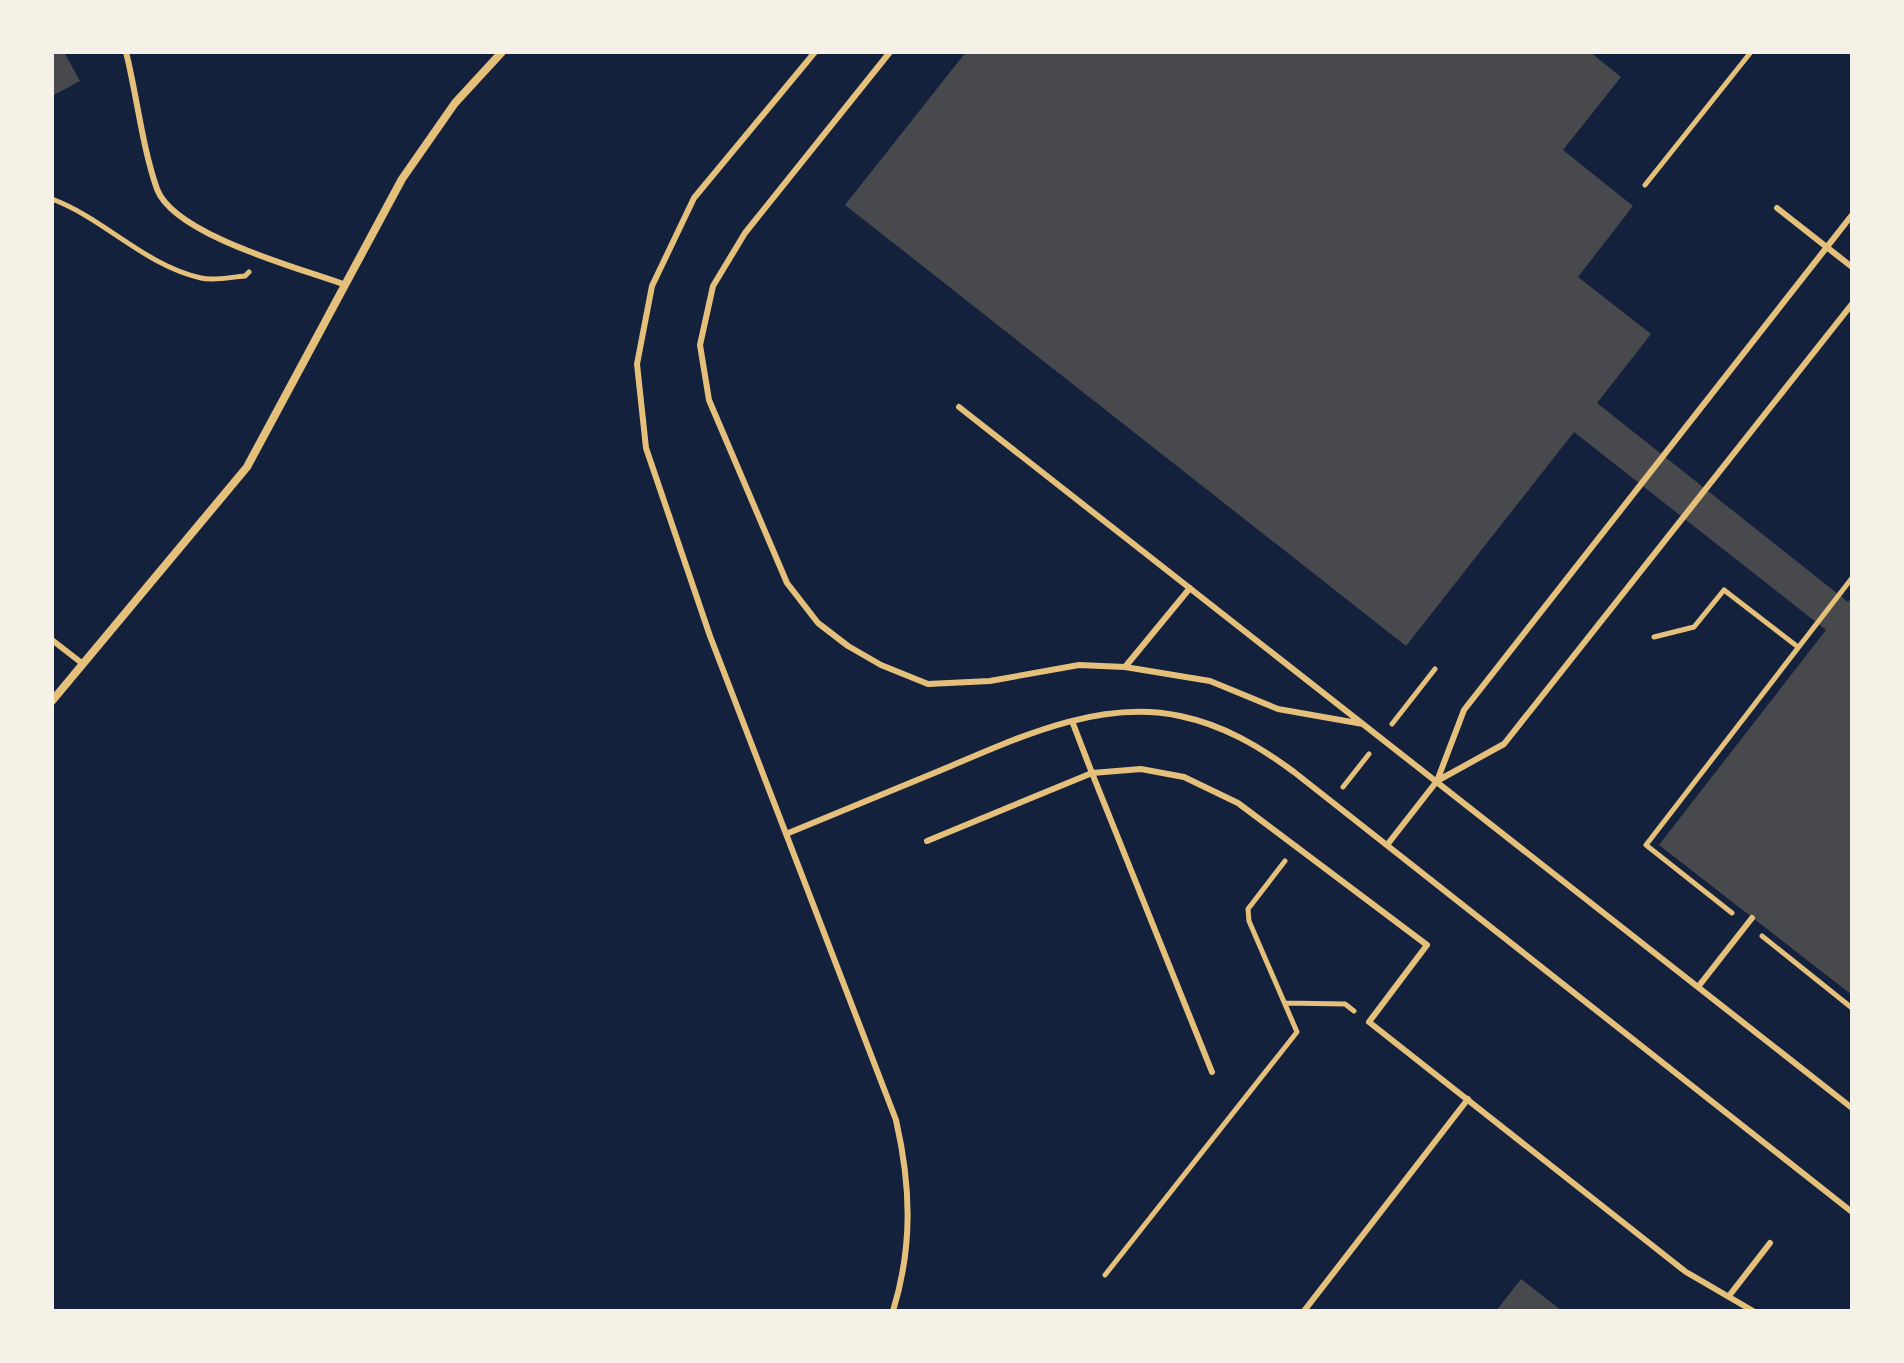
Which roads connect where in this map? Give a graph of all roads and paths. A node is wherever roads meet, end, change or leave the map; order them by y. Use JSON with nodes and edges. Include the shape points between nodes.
{"nodes":[{"id":1,"x":126,"y":52,"type":"edge"},
{"id":2,"x":502,"y":52,"type":"edge"},
{"id":3,"x":815,"y":52,"type":"edge"},
{"id":4,"x":890,"y":52,"type":"edge"},
{"id":5,"x":1751,"y":52,"type":"edge"},
{"id":6,"x":1645,"y":185,"type":"dead end"},
{"id":7,"x":52,"y":199,"type":"edge"},
{"id":8,"x":1777,"y":208,"type":"dead end"},
{"id":9,"x":1852,"y":215,"type":"edge"},
{"id":10,"x":1827,"y":247,"type":"junction"},
{"id":11,"x":264,"y":256,"type":"junction"},
{"id":12,"x":1852,"y":267,"type":"edge"},
{"id":13,"x":343,"y":284,"type":"junction"},
{"id":14,"x":1852,"y":304,"type":"edge"},
{"id":15,"x":959,"y":407,"type":"dead end"},
{"id":16,"x":1852,"y":578,"type":"edge"},
{"id":17,"x":1190,"y":588,"type":"junction"},
{"id":18,"x":1654,"y":637,"type":"dead end"},
{"id":19,"x":52,"y":640,"type":"edge"},
{"id":20,"x":1798,"y":647,"type":"junction"},
{"id":21,"x":83,"y":664,"type":"junction"},
{"id":22,"x":1125,"y":667,"type":"junction"},
{"id":23,"x":52,"y":701,"type":"edge"},
{"id":24,"x":1072,"y":721,"type":"junction"},
{"id":25,"x":1363,"y":724,"type":"junction"},
{"id":26,"x":1092,"y":773,"type":"junction"},
{"id":27,"x":1437,"y":781,"type":"junction"},
{"id":28,"x":786,"y":834,"type":"junction"},
{"id":29,"x":927,"y":841,"type":"dead end"},
{"id":30,"x":1387,"y":845,"type":"junction"},
{"id":31,"x":1248,"y":909,"type":"dead end"},
{"id":32,"x":1752,"y":918,"type":"dead end"},
{"id":33,"x":1743,"y":921,"type":"dead end"},
{"id":34,"x":1755,"y":931,"type":"dead end"},
{"id":35,"x":1698,"y":987,"type":"junction"},
{"id":36,"x":1285,"y":1003,"type":"junction"},
{"id":37,"x":1852,"y":1008,"type":"edge"},
{"id":38,"x":1369,"y":1022,"type":"junction"},
{"id":39,"x":1212,"y":1072,"type":"dead end"},
{"id":40,"x":1468,"y":1099,"type":"junction"},
{"id":41,"x":1852,"y":1108,"type":"edge"},
{"id":42,"x":1852,"y":1212,"type":"edge"},
{"id":43,"x":1770,"y":1243,"type":"dead end"},
{"id":44,"x":1105,"y":1275,"type":"dead end"},
{"id":45,"x":1729,"y":1296,"type":"junction"},
{"id":46,"x":893,"y":1311,"type":"edge"},
{"id":47,"x":1304,"y":1311,"type":"edge"},
{"id":48,"x":1753,"y":1311,"type":"edge"}],
"edges":[{"from":1,"to":11,"type":"lane","via":[[158,191],[173,212],[213,237]]},
{"from":2,"to":13,"type":"street","via":[[455,103],[402,179]]},
{"from":3,"to":28,"type":"lane","via":[[694,198],[652,286],[637,364],[646,448]]},
{"from":4,"to":22,"type":"lane","via":[[745,233],[713,286],[700,345],[709,400],[787,583],[818,623],[848,646],[928,684],[990,681],[1079,665]]},
{"from":5,"to":6,"type":"path"},
{"from":7,"to":11,"type":"path","via":[[128,246],[203,279],[245,276]]},
{"from":8,"to":10,"type":"lane"},
{"from":9,"to":10,"type":"lane"},
{"from":10,"to":12,"type":"lane"},
{"from":10,"to":27,"type":"lane","via":[[1464,710]]},
{"from":11,"to":13,"type":"lane"},
{"from":13,"to":21,"type":"street","via":[[247,467]]},
{"from":14,"to":27,"type":"lane","via":[[1504,744]]},
{"from":15,"to":17,"type":"lane"},
{"from":16,"to":20,"type":"path"},
{"from":17,"to":22,"type":"lane"},
{"from":17,"to":25,"type":"lane"},
{"from":18,"to":20,"type":"path","via":[[1694,627],[1724,590]]},
{"from":19,"to":21,"type":"lane"},
{"from":20,"to":33,"type":"path","via":[[1646,845]]},
{"from":21,"to":23,"type":"street"},
{"from":22,"to":25,"type":"lane","via":[[1210,681],[1278,709]]},
{"from":24,"to":26,"type":"lane"},
{"from":24,"to":28,"type":"lane"},
{"from":24,"to":30,"type":"lane","via":[[1124,712],[1177,715],[1213,725],[1258,746]]},
{"from":25,"to":27,"type":"lane"},
{"from":26,"to":29,"type":"lane"},
{"from":26,"to":38,"type":"lane","via":[[1141,769],[1184,777],[1238,803],[1427,945]]},
{"from":26,"to":39,"type":"lane"},
{"from":27,"to":30,"type":"lane"},
{"from":27,"to":35,"type":"lane"},
{"from":28,"to":46,"type":"lane","via":[[867,1038],[902,1144],[910,1196],[908,1239]]},
{"from":30,"to":42,"type":"lane"},
{"from":31,"to":36,"type":"path"},
{"from":32,"to":35,"type":"lane"},
{"from":34,"to":37,"type":"path"},
{"from":35,"to":41,"type":"lane"},
{"from":36,"to":38,"type":"path","via":[[1345,1004]]},
{"from":36,"to":44,"type":"path","via":[[1297,1032]]},
{"from":38,"to":40,"type":"lane"},
{"from":40,"to":45,"type":"lane","via":[[1686,1272]]},
{"from":40,"to":47,"type":"lane"},
{"from":43,"to":45,"type":"lane"},
{"from":45,"to":48,"type":"lane"}]}
